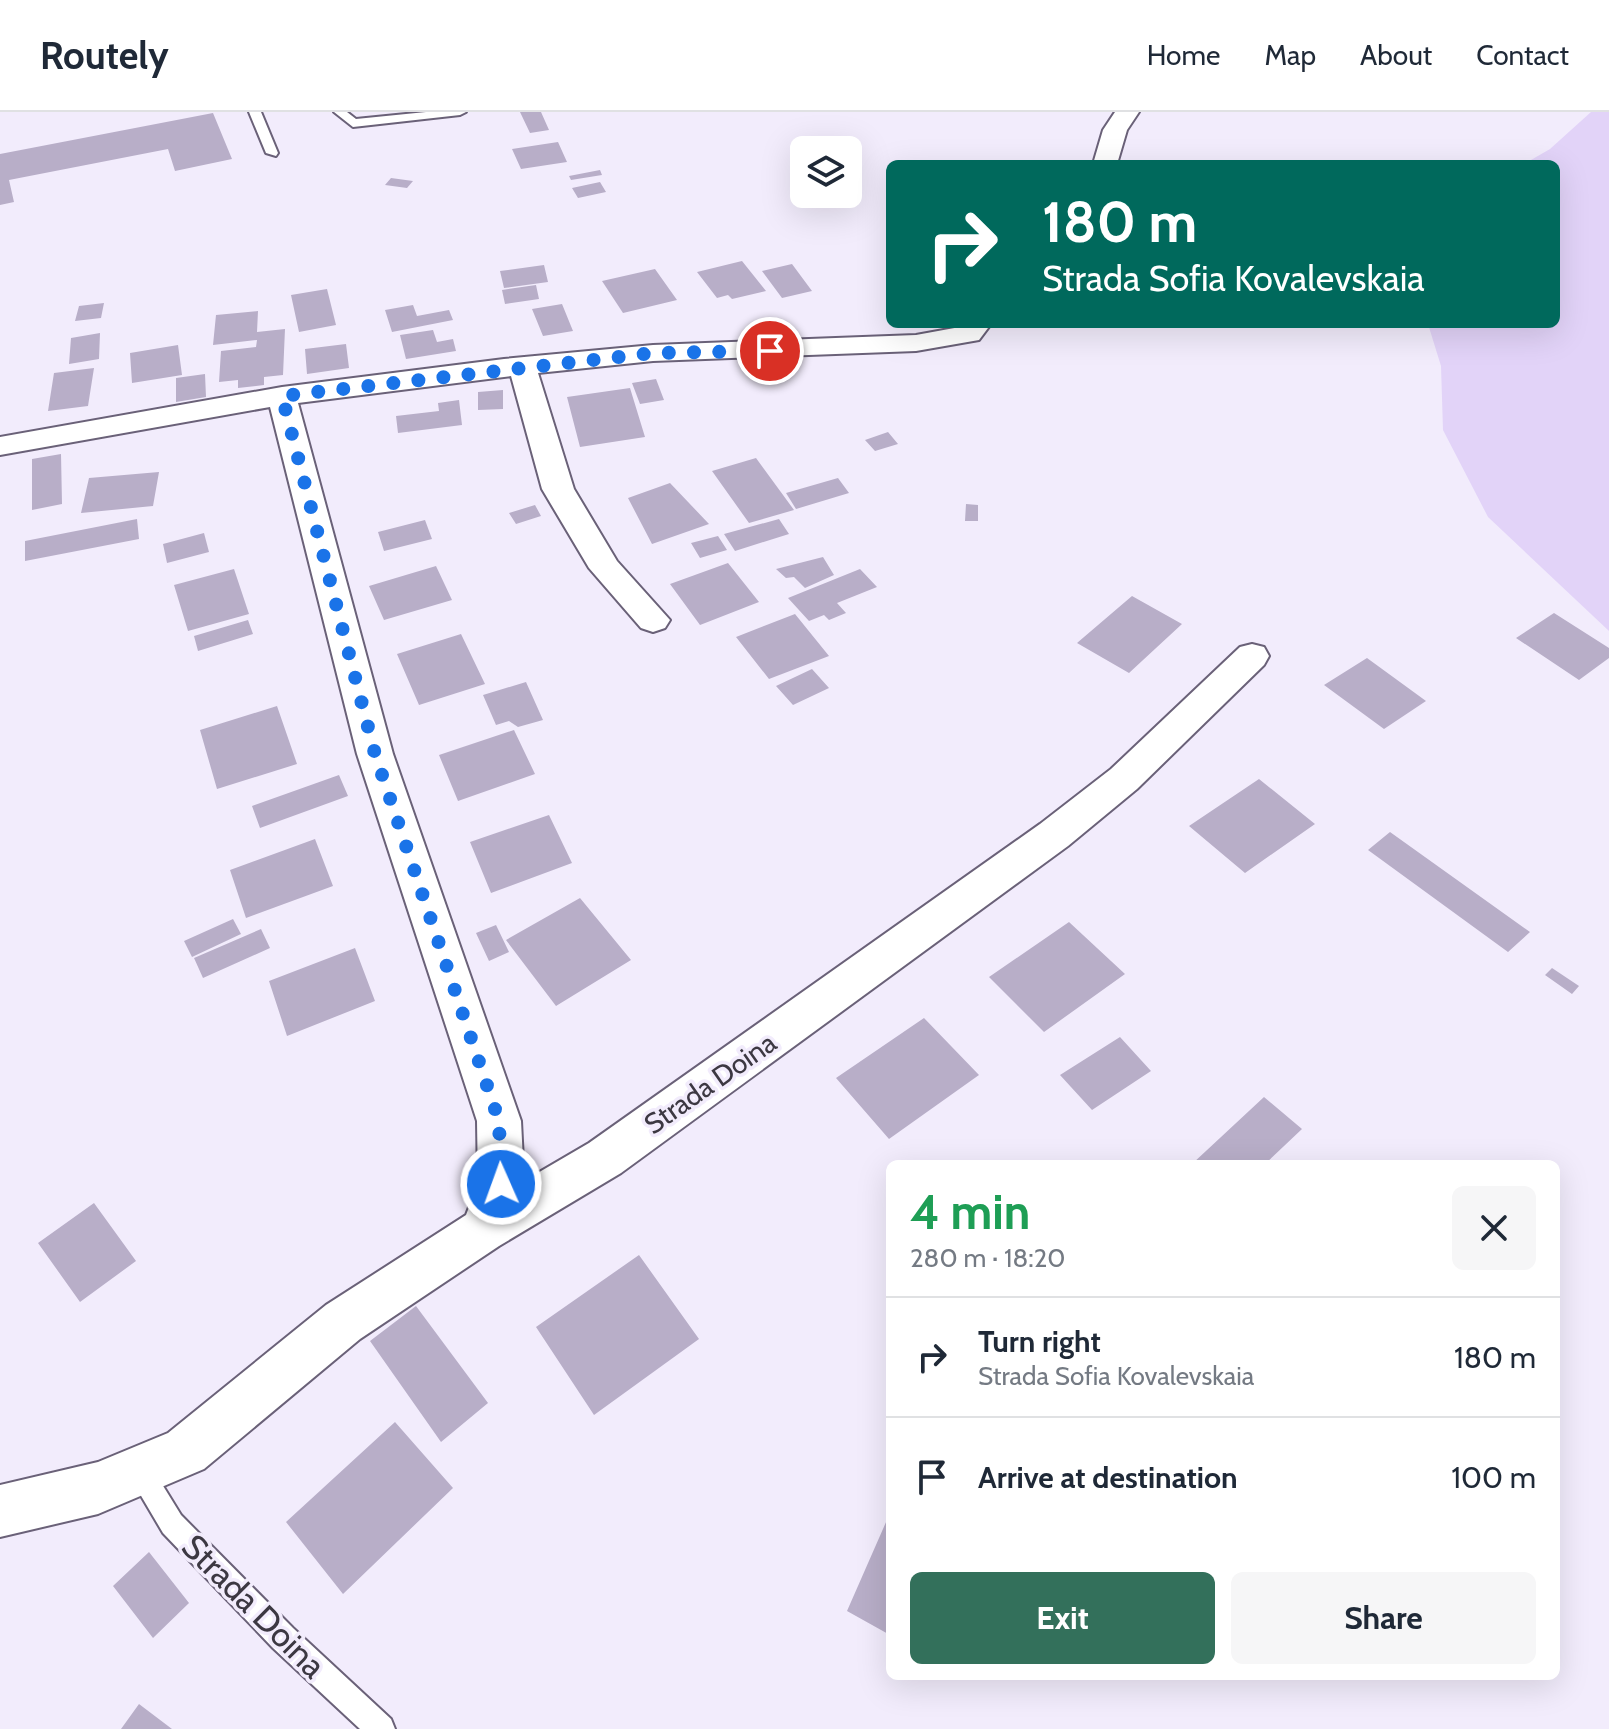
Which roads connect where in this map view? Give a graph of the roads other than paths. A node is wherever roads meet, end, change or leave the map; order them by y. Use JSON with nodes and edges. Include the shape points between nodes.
{"nodes":[{"id":1,"x":255,"y":112,"type":"edge"},
{"id":2,"x":340,"y":112,"type":"edge"},
{"id":3,"x":460,"y":112,"type":"edge"},
{"id":4,"x":1127,"y":112,"type":"edge"},
{"id":5,"x":272,"y":153,"type":"dead end"},
{"id":6,"x":1106,"y":160,"type":"edge"},
{"id":7,"x":974,"y":328,"type":"edge"},
{"id":8,"x":522,"y":366,"type":"junction"},
{"id":9,"x":282,"y":396,"type":"junction"},
{"id":10,"x":0,"y":446,"type":"edge"},
{"id":11,"x":653,"y":620,"type":"dead end"},
{"id":12,"x":1252,"y":656,"type":"dead end"},
{"id":13,"x":483,"y":1230,"type":"junction"},
{"id":14,"x":140,"y":1472,"type":"junction"},
{"id":15,"x":0,"y":1511,"type":"edge"},
{"id":16,"x":381,"y":1729,"type":"edge"}],
"edges":[{"from":1,"to":5,"type":"lane"},
{"from":2,"to":3,"type":"lane","via":[[353,123]]},
{"from":4,"to":6,"type":"street"},
{"from":7,"to":8,"type":"street","via":[[969,334],[916,343],[653,353]]},
{"from":8,"to":9,"type":"street"},
{"from":8,"to":11,"type":"street","via":[[558,489],[605,568]]},
{"from":9,"to":10,"type":"street"},
{"from":9,"to":13,"type":"street","via":[[375,754],[499,1121],[501,1184]]},
{"from":12,"to":13,"type":"street","name":"Strada Doina","via":[[1124,779],[1054,835],[605,1158]]},
{"from":13,"to":14,"type":"street","name":"Strada Doina","via":[[343,1322],[186,1451]]},
{"from":14,"to":15,"type":"street","name":"Strada Doina","via":[[98,1488]]},
{"from":14,"to":16,"type":"lane","name":"Strada Doina","via":[[172,1524]]}]}
